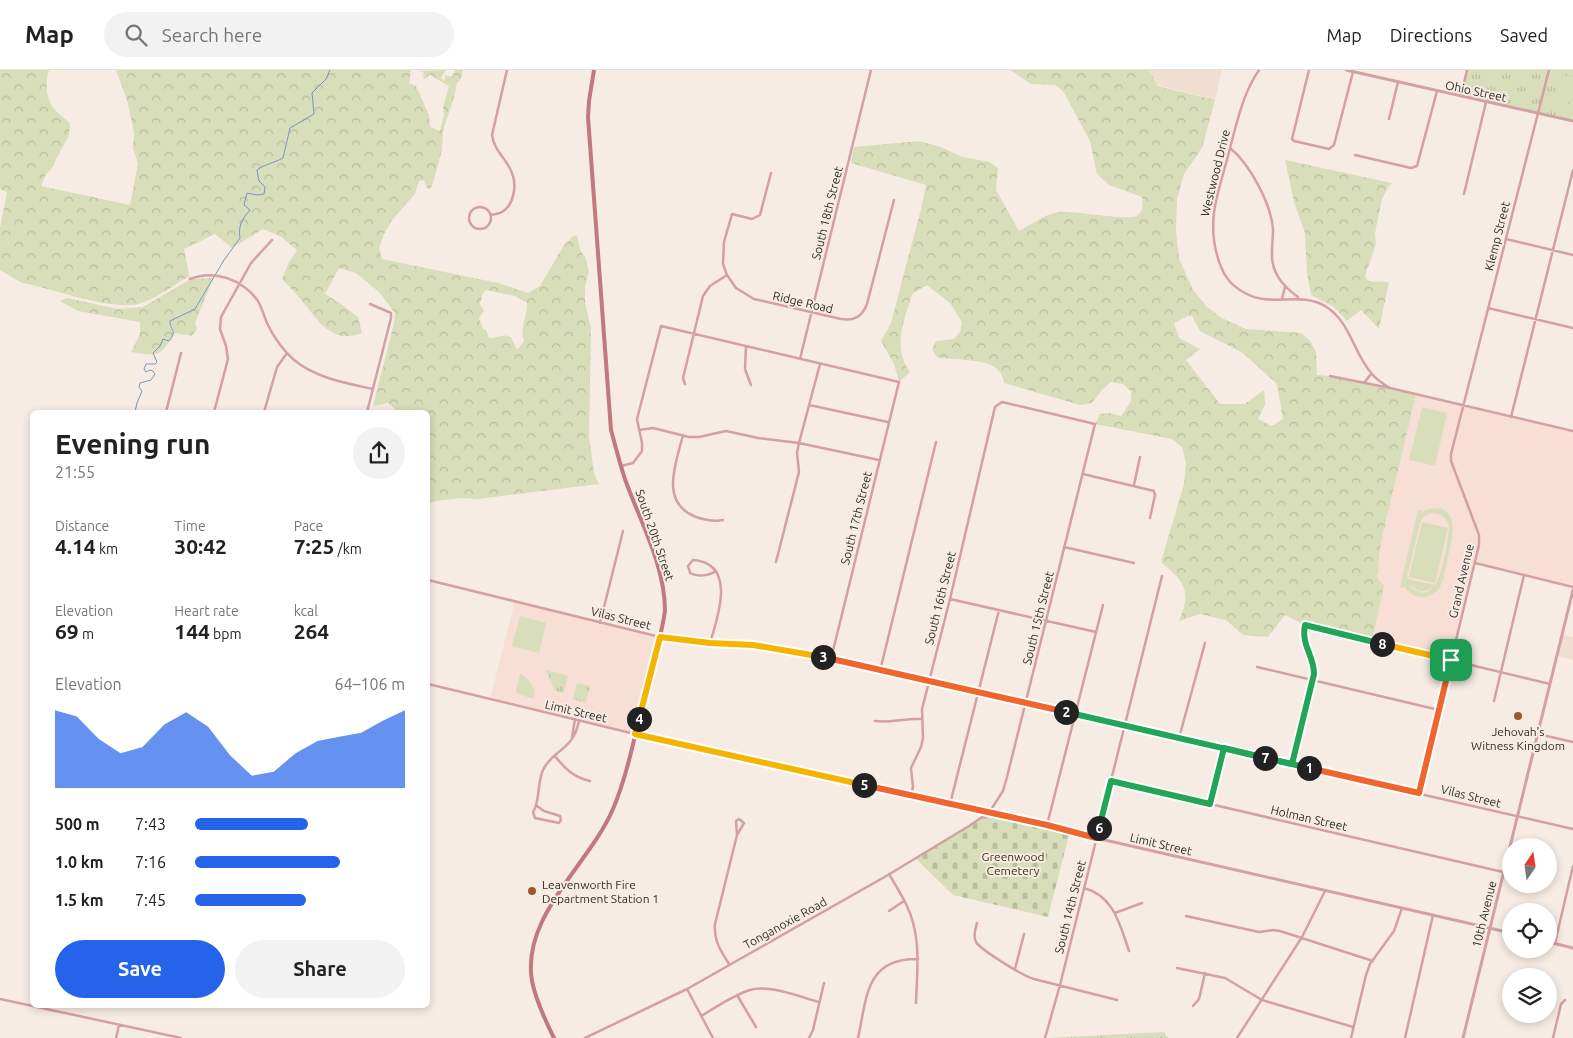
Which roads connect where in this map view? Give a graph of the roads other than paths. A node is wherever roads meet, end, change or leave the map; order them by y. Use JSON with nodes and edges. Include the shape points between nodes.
{"nodes":[{"id":1,"x":507,"y":70,"type":"edge"},
{"id":2,"x":594,"y":70,"type":"edge"},
{"id":3,"x":870,"y":70,"type":"edge"},
{"id":4,"x":1259,"y":70,"type":"edge"},
{"id":5,"x":1309,"y":70,"type":"edge"},
{"id":6,"x":1346,"y":70,"type":"edge"},
{"id":7,"x":1467,"y":70,"type":"edge"},
{"id":8,"x":1549,"y":70,"type":"edge"},
{"id":9,"x":1353,"y":72,"type":"junction"},
{"id":10,"x":1364,"y":72,"type":"edge"},
{"id":11,"x":1398,"y":82,"type":"junction"},
{"id":12,"x":1437,"y":91,"type":"junction"},
{"id":13,"x":1460,"y":96,"type":"junction"},
{"id":14,"x":1486,"y":102,"type":"junction"},
{"id":15,"x":1538,"y":113,"type":"junction"},
{"id":16,"x":1389,"y":119,"type":"dead end"},
{"id":17,"x":1573,"y":121,"type":"edge"},
{"id":18,"x":1230,"y":148,"type":"junction"},
{"id":19,"x":1355,"y":155,"type":"dead end"},
{"id":20,"x":1573,"y":170,"type":"edge"},
{"id":21,"x":771,"y":173,"type":"dead end"},
{"id":22,"x":1569,"y":187,"type":"junction"},
{"id":23,"x":1573,"y":188,"type":"edge"},
{"id":24,"x":1464,"y":194,"type":"dead end"},
{"id":25,"x":894,"y":200,"type":"dead end"},
{"id":26,"x":491,"y":215,"type":"junction"},
{"id":27,"x":1506,"y":239,"type":"junction"},
{"id":28,"x":272,"y":240,"type":"dead end"},
{"id":29,"x":1554,"y":250,"type":"junction"},
{"id":30,"x":1573,"y":255,"type":"edge"},
{"id":31,"x":727,"y":275,"type":"junction"},
{"id":32,"x":190,"y":279,"type":"dead end"},
{"id":33,"x":239,"y":284,"type":"junction"},
{"id":34,"x":1285,"y":287,"type":"junction"},
{"id":35,"x":1299,"y":298,"type":"junction"},
{"id":36,"x":1282,"y":300,"type":"junction"},
{"id":37,"x":370,"y":304,"type":"dead end"},
{"id":38,"x":1488,"y":308,"type":"junction"},
{"id":39,"x":811,"y":312,"type":"junction"},
{"id":40,"x":1536,"y":319,"type":"junction"},
{"id":41,"x":1573,"y":328,"type":"edge"},
{"id":42,"x":694,"y":334,"type":"junction"},
{"id":43,"x":746,"y":346,"type":"junction"},
{"id":44,"x":181,"y":352,"type":"dead end"},
{"id":45,"x":287,"y":353,"type":"junction"},
{"id":46,"x":800,"y":360,"type":"junction"},
{"id":47,"x":820,"y":364,"type":"junction"},
{"id":48,"x":1372,"y":374,"type":"junction"},
{"id":49,"x":1330,"y":376,"type":"dead end"},
{"id":50,"x":1364,"y":383,"type":"junction"},
{"id":51,"x":685,"y":384,"type":"dead end"},
{"id":52,"x":751,"y":385,"type":"dead end"},
{"id":53,"x":1390,"y":388,"type":"junction"},
{"id":54,"x":373,"y":389,"type":"junction"},
{"id":55,"x":997,"y":404,"type":"joint"},
{"id":56,"x":809,"y":405,"type":"junction"},
{"id":57,"x":1462,"y":405,"type":"junction"},
{"id":58,"x":166,"y":410,"type":"edge"},
{"id":59,"x":215,"y":410,"type":"edge"},
{"id":60,"x":265,"y":410,"type":"edge"},
{"id":61,"x":368,"y":410,"type":"edge"},
{"id":62,"x":1511,"y":417,"type":"junction"},
{"id":63,"x":889,"y":422,"type":"junction"},
{"id":64,"x":639,"y":430,"type":"junction"},
{"id":65,"x":1573,"y":432,"type":"edge"},
{"id":66,"x":683,"y":435,"type":"junction"},
{"id":67,"x":936,"y":442,"type":"dead end"},
{"id":68,"x":799,"y":443,"type":"junction"},
{"id":69,"x":1140,"y":457,"type":"dead end"},
{"id":70,"x":879,"y":460,"type":"junction"},
{"id":71,"x":620,"y":466,"type":"junction"},
{"id":72,"x":1083,"y":474,"type":"junction"},
{"id":73,"x":1134,"y":485,"type":"junction"},
{"id":74,"x":1150,"y":518,"type":"dead end"},
{"id":75,"x":723,"y":520,"type":"dead end"},
{"id":76,"x":623,"y":531,"type":"dead end"},
{"id":77,"x":1064,"y":547,"type":"junction"},
{"id":78,"x":776,"y":562,"type":"dead end"},
{"id":79,"x":1134,"y":563,"type":"dead end"},
{"id":80,"x":1475,"y":563,"type":"junction"},
{"id":81,"x":716,"y":571,"type":"junction"},
{"id":82,"x":1524,"y":575,"type":"junction"},
{"id":83,"x":1162,"y":576,"type":"dead end"},
{"id":84,"x":430,"y":580,"type":"edge"},
{"id":85,"x":1573,"y":589,"type":"edge"},
{"id":86,"x":950,"y":599,"type":"junction"},
{"id":87,"x":1103,"y":605,"type":"dead end"},
{"id":88,"x":999,"y":610,"type":"junction"},
{"id":89,"x":1046,"y":621,"type":"junction"},
{"id":90,"x":600,"y":623,"type":"junction"},
{"id":91,"x":1096,"y":632,"type":"junction"},
{"id":92,"x":660,"y":637,"type":"junction"},
{"id":93,"x":710,"y":643,"type":"junction"},
{"id":94,"x":1206,"y":644,"type":"dead end"},
{"id":95,"x":831,"y":659,"type":"junction"},
{"id":96,"x":1451,"y":660,"type":"junction"},
{"id":97,"x":1258,"y":667,"type":"dead end"},
{"id":98,"x":880,"y":671,"type":"junction"},
{"id":99,"x":1502,"y":672,"type":"junction"},
{"id":100,"x":1313,"y":680,"type":"junction"},
{"id":101,"x":929,"y":682,"type":"junction"},
{"id":102,"x":430,"y":684,"type":"edge"},
{"id":103,"x":1550,"y":684,"type":"junction"},
{"id":104,"x":978,"y":693,"type":"junction"},
{"id":105,"x":1494,"y":701,"type":"dead end"},
{"id":106,"x":1026,"y":703,"type":"junction"},
{"id":107,"x":1439,"y":710,"type":"junction"},
{"id":108,"x":1075,"y":714,"type":"junction"},
{"id":109,"x":575,"y":719,"type":"junction"},
{"id":110,"x":921,"y":719,"type":"junction"},
{"id":111,"x":579,"y":720,"type":"junction"},
{"id":112,"x":875,"y":721,"type":"dead end"},
{"id":113,"x":1125,"y":726,"type":"junction"},
{"id":114,"x":635,"y":734,"type":"junction"},
{"id":115,"x":1537,"y":734,"type":"junction"},
{"id":116,"x":1179,"y":738,"type":"junction"},
{"id":117,"x":572,"y":739,"type":"junction"},
{"id":118,"x":1573,"y":742,"type":"edge"},
{"id":119,"x":1224,"y":748,"type":"junction"},
{"id":120,"x":555,"y":756,"type":"junction"},
{"id":121,"x":1292,"y":764,"type":"junction"},
{"id":122,"x":590,"y":781,"type":"dead end"},
{"id":123,"x":1111,"y":781,"type":"junction"},
{"id":124,"x":1419,"y":793,"type":"junction"},
{"id":125,"x":911,"y":796,"type":"junction"},
{"id":126,"x":950,"y":804,"type":"junction"},
{"id":127,"x":1210,"y":804,"type":"junction"},
{"id":128,"x":536,"y":806,"type":"junction"},
{"id":129,"x":988,"y":813,"type":"junction"},
{"id":130,"x":1517,"y":816,"type":"junction"},
{"id":131,"x":1047,"y":825,"type":"junction"},
{"id":132,"x":1573,"y":829,"type":"edge"},
{"id":133,"x":737,"y":835,"type":"junction"},
{"id":134,"x":1096,"y":838,"type":"junction"},
{"id":135,"x":1512,"y":838,"type":"edge"},
{"id":136,"x":1573,"y":866,"type":"edge"},
{"id":137,"x":1502,"y":872,"type":"edge"},
{"id":138,"x":889,"y":874,"type":"junction"},
{"id":139,"x":1502,"y":876,"type":"edge"},
{"id":140,"x":1084,"y":888,"type":"junction"},
{"id":141,"x":1325,"y":891,"type":"junction"},
{"id":142,"x":904,"y":901,"type":"junction"},
{"id":143,"x":1142,"y":903,"type":"dead end"},
{"id":144,"x":1402,"y":908,"type":"junction"},
{"id":145,"x":889,"y":911,"type":"dead end"},
{"id":146,"x":1115,"y":913,"type":"junction"},
{"id":147,"x":1433,"y":915,"type":"junction"},
{"id":148,"x":1186,"y":916,"type":"dead end"},
{"id":149,"x":977,"y":923,"type":"dead end"},
{"id":150,"x":1489,"y":928,"type":"junction"},
{"id":151,"x":1502,"y":931,"type":"edge"},
{"id":152,"x":1024,"y":934,"type":"dead end"},
{"id":153,"x":1557,"y":934,"type":"edge"},
{"id":154,"x":1302,"y":937,"type":"junction"},
{"id":155,"x":1557,"y":944,"type":"edge"},
{"id":156,"x":1573,"y":948,"type":"edge"},
{"id":157,"x":1129,"y":952,"type":"dead end"},
{"id":158,"x":918,"y":959,"type":"junction"},
{"id":159,"x":1373,"y":961,"type":"junction"},
{"id":160,"x":729,"y":964,"type":"junction"},
{"id":161,"x":1177,"y":968,"type":"dead end"},
{"id":162,"x":1014,"y":969,"type":"junction"},
{"id":163,"x":1205,"y":973,"type":"junction"},
{"id":164,"x":824,"y":984,"type":"dead end"},
{"id":165,"x":1060,"y":985,"type":"junction"},
{"id":166,"x":687,"y":988,"type":"junction"},
{"id":167,"x":737,"y":995,"type":"junction"},
{"id":168,"x":0,"y":999,"type":"edge"},
{"id":169,"x":1117,"y":1000,"type":"dead end"},
{"id":170,"x":1262,"y":1000,"type":"junction"},
{"id":171,"x":1565,"y":1000,"type":"dead end"},
{"id":172,"x":819,"y":1002,"type":"junction"},
{"id":173,"x":916,"y":1003,"type":"dead end"},
{"id":174,"x":30,"y":1005,"type":"edge"},
{"id":175,"x":1193,"y":1006,"type":"dead end"},
{"id":176,"x":43,"y":1008,"type":"edge"},
{"id":177,"x":701,"y":1016,"type":"junction"},
{"id":178,"x":119,"y":1024,"type":"junction"},
{"id":179,"x":756,"y":1027,"type":"dead end"},
{"id":180,"x":1353,"y":1027,"type":"junction"},
{"id":181,"x":116,"y":1038,"type":"edge"},
{"id":182,"x":181,"y":1038,"type":"edge"},
{"id":183,"x":554,"y":1038,"type":"edge"},
{"id":184,"x":585,"y":1038,"type":"edge"},
{"id":185,"x":713,"y":1038,"type":"edge"},
{"id":186,"x":809,"y":1038,"type":"edge"},
{"id":187,"x":858,"y":1038,"type":"edge"},
{"id":188,"x":1045,"y":1038,"type":"edge"},
{"id":189,"x":1238,"y":1038,"type":"edge"},
{"id":190,"x":1351,"y":1038,"type":"edge"},
{"id":191,"x":1405,"y":1038,"type":"edge"},
{"id":192,"x":1463,"y":1038,"type":"edge"},
{"id":193,"x":1553,"y":1038,"type":"edge"}],
"edges":[{"from":1,"to":26,"type":"street","via":[[492,135],[493,143],[512,173],[514,188],[508,207]]},
{"from":2,"to":71,"type":"main road","name":"South 20th Street","via":[[589,102],[590,139],[608,405]]},
{"from":3,"to":39,"type":"street","name":"South 18th Street"},
{"from":4,"to":18,"type":"street","name":"Westwood Drive","via":[[1244,101]]},
{"from":5,"to":9,"type":"street","via":[[1292,139],[1329,149],[1334,144]]},
{"from":6,"to":9,"type":"street","name":"Ohio Street"},
{"from":7,"to":13,"type":"street"},
{"from":8,"to":15,"type":"street","name":"Klemp Street"},
{"from":9,"to":10,"type":"street","name":"Ohio Street"},
{"from":10,"to":11,"type":"street","name":"Ohio Street"},
{"from":11,"to":12,"type":"street","name":"Ohio Street"},
{"from":11,"to":16,"type":"street"},
{"from":12,"to":13,"type":"street","name":"Ohio Street"},
{"from":12,"to":19,"type":"street","via":[[1418,165],[1411,168]]},
{"from":13,"to":14,"type":"street","name":"Ohio Street"},
{"from":14,"to":15,"type":"street","name":"Ohio Street"},
{"from":14,"to":24,"type":"street"},
{"from":15,"to":17,"type":"street","name":"Ohio Street"},
{"from":15,"to":27,"type":"street","name":"Klemp Street"},
{"from":18,"to":34,"type":"street","via":[[1267,203],[1273,229],[1272,264]]},
{"from":18,"to":36,"type":"street","name":"Westwood Drive","via":[[1212,224],[1221,270],[1228,281],[1251,296],[1262,300]]},
{"from":20,"to":22,"type":"street"},
{"from":21,"to":31,"type":"street","via":[[760,215],[752,219],[732,214],[723,255]]},
{"from":22,"to":23,"type":"street"},
{"from":22,"to":29,"type":"street"},
{"from":25,"to":39,"type":"street","name":"Ridge Road","via":[[864,312],[849,320]]},
{"from":26,"to":26,"type":"street","via":[[490,223],[482,229],[473,226],[470,220],[477,208],[486,209]]},
{"from":27,"to":29,"type":"street"},
{"from":27,"to":38,"type":"street","name":"Klemp Street"},
{"from":28,"to":33,"type":"street"},
{"from":29,"to":30,"type":"street"},
{"from":29,"to":40,"type":"street"},
{"from":31,"to":39,"type":"street","name":"Ridge Road","via":[[736,288],[748,296]]},
{"from":31,"to":42,"type":"street","via":[[710,286],[703,296]]},
{"from":32,"to":33,"type":"street","via":[[207,275],[225,277]]},
{"from":33,"to":45,"type":"street","via":[[258,301],[273,334]]},
{"from":33,"to":59,"type":"street","via":[[220,322],[228,359]]},
{"from":34,"to":35,"type":"street"},
{"from":34,"to":36,"type":"street"},
{"from":35,"to":36,"type":"street","name":"Westwood Drive"},
{"from":35,"to":48,"type":"street","name":"Westwood Drive","via":[[1312,300],[1335,314]]},
{"from":37,"to":54,"type":"street","via":[[391,313]]},
{"from":38,"to":40,"type":"street"},
{"from":38,"to":57,"type":"street","name":"Klemp Street"},
{"from":39,"to":46,"type":"street","name":"South 18th Street"},
{"from":40,"to":41,"type":"street"},
{"from":40,"to":62,"type":"street"},
{"from":42,"to":43,"type":"street"},
{"from":42,"to":51,"type":"street","via":[[683,378]]},
{"from":42,"to":64,"type":"street","via":[[661,326],[637,419]]},
{"from":43,"to":46,"type":"street"},
{"from":43,"to":52,"type":"street","via":[[745,369]]},
{"from":44,"to":58,"type":"street"},
{"from":45,"to":54,"type":"street","via":[[320,376]]},
{"from":45,"to":60,"type":"street","via":[[277,367]]},
{"from":46,"to":47,"type":"street"},
{"from":47,"to":56,"type":"street"},
{"from":47,"to":63,"type":"street","name":"South 17th Street","via":[[899,382]]},
{"from":48,"to":50,"type":"street"},
{"from":48,"to":53,"type":"street","name":"Westwood Drive"},
{"from":49,"to":50,"type":"street"},
{"from":50,"to":53,"type":"street"},
{"from":53,"to":57,"type":"street"},
{"from":54,"to":61,"type":"street"},
{"from":55,"to":72,"type":"street","name":"South 15th Street","via":[[1002,402],[1095,424]]},
{"from":55,"to":86,"type":"street","name":"South 16th Street"},
{"from":56,"to":63,"type":"street"},
{"from":56,"to":68,"type":"street"},
{"from":57,"to":62,"type":"street"},
{"from":57,"to":80,"type":"street","name":"Grand Avenue","via":[[1451,461],[1479,534]]},
{"from":62,"to":65,"type":"street"},
{"from":63,"to":70,"type":"street","name":"South 17th Street"},
{"from":64,"to":66,"type":"street","via":[[653,428]]},
{"from":64,"to":71,"type":"street","via":[[642,451],[633,462]]},
{"from":66,"to":68,"type":"street","via":[[699,437],[726,431]]},
{"from":66,"to":75,"type":"street","via":[[673,478],[674,497],[688,514],[715,522]]},
{"from":67,"to":98,"type":"street"},
{"from":68,"to":70,"type":"street"},
{"from":68,"to":78,"type":"street","via":[[799,472]]},
{"from":69,"to":73,"type":"street"},
{"from":70,"to":95,"type":"street","name":"South 17th Street"},
{"from":71,"to":92,"type":"main road","name":"South 20th Street","via":[[662,581],[665,611]]},
{"from":72,"to":73,"type":"street"},
{"from":72,"to":77,"type":"street","name":"South 15th Street"},
{"from":73,"to":74,"type":"street","via":[[1154,491]]},
{"from":76,"to":90,"type":"street"},
{"from":77,"to":79,"type":"street"},
{"from":77,"to":89,"type":"street","name":"South 15th Street"},
{"from":80,"to":82,"type":"street"},
{"from":80,"to":96,"type":"street","name":"Grand Avenue"},
{"from":81,"to":81,"type":"street","via":[[706,562],[694,560],[688,566],[692,574]]},
{"from":81,"to":93,"type":"street","via":[[722,598]]},
{"from":82,"to":85,"type":"street"},
{"from":82,"to":99,"type":"street"},
{"from":83,"to":113,"type":"street","name":"South 14th Street"},
{"from":84,"to":90,"type":"street","name":"Vilas Street"},
{"from":85,"to":103,"type":"street","name":"10th Avenue"},
{"from":86,"to":88,"type":"street"},
{"from":86,"to":101,"type":"street","name":"South 16th Street"},
{"from":87,"to":91,"type":"street"},
{"from":88,"to":89,"type":"street"},
{"from":88,"to":104,"type":"street"},
{"from":89,"to":91,"type":"street"},
{"from":89,"to":106,"type":"street","name":"South 15th Street"},
{"from":90,"to":92,"type":"street","name":"Vilas Street"},
{"from":91,"to":108,"type":"street"},
{"from":92,"to":93,"type":"street","name":"Vilas Street"},
{"from":92,"to":114,"type":"main road","name":"South 20th Street"},
{"from":93,"to":95,"type":"street","name":"Vilas Street","via":[[769,647]]},
{"from":94,"to":116,"type":"street"},
{"from":95,"to":98,"type":"street","name":"Vilas Street"},
{"from":96,"to":99,"type":"street"},
{"from":96,"to":100,"type":"street","via":[[1305,625],[1304,643],[1314,665]]},
{"from":96,"to":107,"type":"street","name":"Grand Avenue"},
{"from":97,"to":100,"type":"street"},
{"from":98,"to":101,"type":"street","name":"Vilas Street"},
{"from":99,"to":103,"type":"street"},
{"from":99,"to":105,"type":"street"},
{"from":100,"to":107,"type":"street"},
{"from":100,"to":121,"type":"street"},
{"from":101,"to":104,"type":"street","name":"Vilas Street"},
{"from":101,"to":110,"type":"street","name":"South 16th Street"},
{"from":102,"to":109,"type":"street","name":"Limit Street"},
{"from":103,"to":115,"type":"street","name":"10th Avenue"},
{"from":104,"to":106,"type":"street","name":"Vilas Street"},
{"from":104,"to":126,"type":"street"},
{"from":106,"to":108,"type":"street","name":"Vilas Street"},
{"from":106,"to":129,"type":"street","name":"South 15th Street","via":[[1003,791]]},
{"from":107,"to":124,"type":"street","name":"Grand Avenue"},
{"from":108,"to":113,"type":"street","name":"Vilas Street"},
{"from":108,"to":131,"type":"street"},
{"from":109,"to":111,"type":"street","name":"Limit Street"},
{"from":109,"to":117,"type":"street"},
{"from":110,"to":112,"type":"street","via":[[887,723]]},
{"from":110,"to":125,"type":"street","name":"South 16th Street","via":[[923,738],[912,768]]},
{"from":111,"to":114,"type":"street","name":"Limit Street"},
{"from":111,"to":117,"type":"street"},
{"from":113,"to":116,"type":"street","name":"Vilas Street"},
{"from":113,"to":123,"type":"street","name":"South 14th Street"},
{"from":114,"to":125,"type":"street","name":"Limit Street"},
{"from":114,"to":183,"type":"main road","name":"South 20th Street","via":[[607,822],[547,912],[535,939],[532,979],[541,1011]]},
{"from":115,"to":118,"type":"street"},
{"from":115,"to":130,"type":"street","name":"10th Avenue"},
{"from":116,"to":119,"type":"street","name":"Vilas Street"},
{"from":117,"to":120,"type":"street"},
{"from":119,"to":121,"type":"street","name":"Vilas Street"},
{"from":119,"to":127,"type":"street"},
{"from":120,"to":122,"type":"street","via":[[572,774]]},
{"from":120,"to":128,"type":"street","via":[[543,770]]},
{"from":121,"to":124,"type":"street","name":"Vilas Street"},
{"from":123,"to":127,"type":"street","name":"Holman Street"},
{"from":123,"to":134,"type":"street","name":"South 14th Street"},
{"from":124,"to":130,"type":"street","name":"Vilas Street"},
{"from":125,"to":126,"type":"street","name":"Limit Street"},
{"from":126,"to":129,"type":"street","name":"Limit Street"},
{"from":127,"to":137,"type":"street","name":"Holman Street"},
{"from":128,"to":128,"type":"street","via":[[535,818],[559,823],[561,820],[560,816]]},
{"from":129,"to":131,"type":"street","name":"Limit Street"},
{"from":129,"to":138,"type":"street","name":"Tonganoxie Road"},
{"from":130,"to":132,"type":"street","name":"Vilas Street"},
{"from":130,"to":135,"type":"street","name":"10th Avenue"},
{"from":131,"to":134,"type":"street","name":"Limit Street"},
{"from":133,"to":133,"type":"street","via":[[744,825],[739,819],[736,821]]},
{"from":133,"to":160,"type":"street","via":[[714,936]]},
{"from":134,"to":140,"type":"street","name":"South 14th Street"},
{"from":134,"to":141,"type":"street","name":"Limit Street"},
{"from":136,"to":153,"type":"street"},
{"from":138,"to":142,"type":"street"},
{"from":138,"to":160,"type":"street","name":"Tonganoxie Road"},
{"from":139,"to":150,"type":"street","name":"10th Avenue"},
{"from":140,"to":146,"type":"street","via":[[1100,894]]},
{"from":140,"to":165,"type":"street","name":"South 14th Street"},
{"from":141,"to":144,"type":"street","name":"Limit Street"},
{"from":141,"to":154,"type":"street"},
{"from":142,"to":145,"type":"street"},
{"from":142,"to":158,"type":"street","via":[[916,932]]},
{"from":143,"to":146,"type":"street"},
{"from":144,"to":147,"type":"street","name":"Limit Street"},
{"from":144,"to":159,"type":"street","via":[[1394,931]]},
{"from":146,"to":157,"type":"street"},
{"from":147,"to":150,"type":"street","name":"Limit Street"},
{"from":147,"to":191,"type":"street"},
{"from":148,"to":154,"type":"street","via":[[1251,931],[1273,930]]},
{"from":149,"to":162,"type":"street","via":[[976,942]]},
{"from":150,"to":151,"type":"street","name":"Limit Street"},
{"from":150,"to":192,"type":"street","name":"10th Avenue"},
{"from":152,"to":162,"type":"street"},
{"from":154,"to":159,"type":"street"},
{"from":154,"to":170,"type":"street"},
{"from":155,"to":156,"type":"street"},
{"from":158,"to":173,"type":"street"},
{"from":158,"to":187,"type":"street","via":[[892,962],[878,972],[872,981]]},
{"from":159,"to":180,"type":"street","via":[[1366,975]]},
{"from":160,"to":166,"type":"street","name":"Tonganoxie Road"},
{"from":161,"to":163,"type":"street"},
{"from":162,"to":165,"type":"street","via":[[1027,977]]},
{"from":163,"to":170,"type":"street","via":[[1229,980]]},
{"from":163,"to":175,"type":"street","via":[[1199,999]]},
{"from":164,"to":172,"type":"street"},
{"from":165,"to":169,"type":"street"},
{"from":165,"to":188,"type":"street","name":"South 14th Street"},
{"from":166,"to":177,"type":"street"},
{"from":166,"to":184,"type":"street","name":"Tonganoxie Road"},
{"from":167,"to":172,"type":"street","via":[[765,989]]},
{"from":167,"to":177,"type":"street"},
{"from":167,"to":179,"type":"street"},
{"from":168,"to":174,"type":"street"},
{"from":170,"to":180,"type":"street"},
{"from":170,"to":189,"type":"street"},
{"from":171,"to":193,"type":"street","via":[[1561,1004]]},
{"from":172,"to":186,"type":"street"},
{"from":176,"to":178,"type":"street"},
{"from":177,"to":185,"type":"street"},
{"from":178,"to":181,"type":"street"},
{"from":178,"to":182,"type":"street"},
{"from":180,"to":190,"type":"street"}]}
